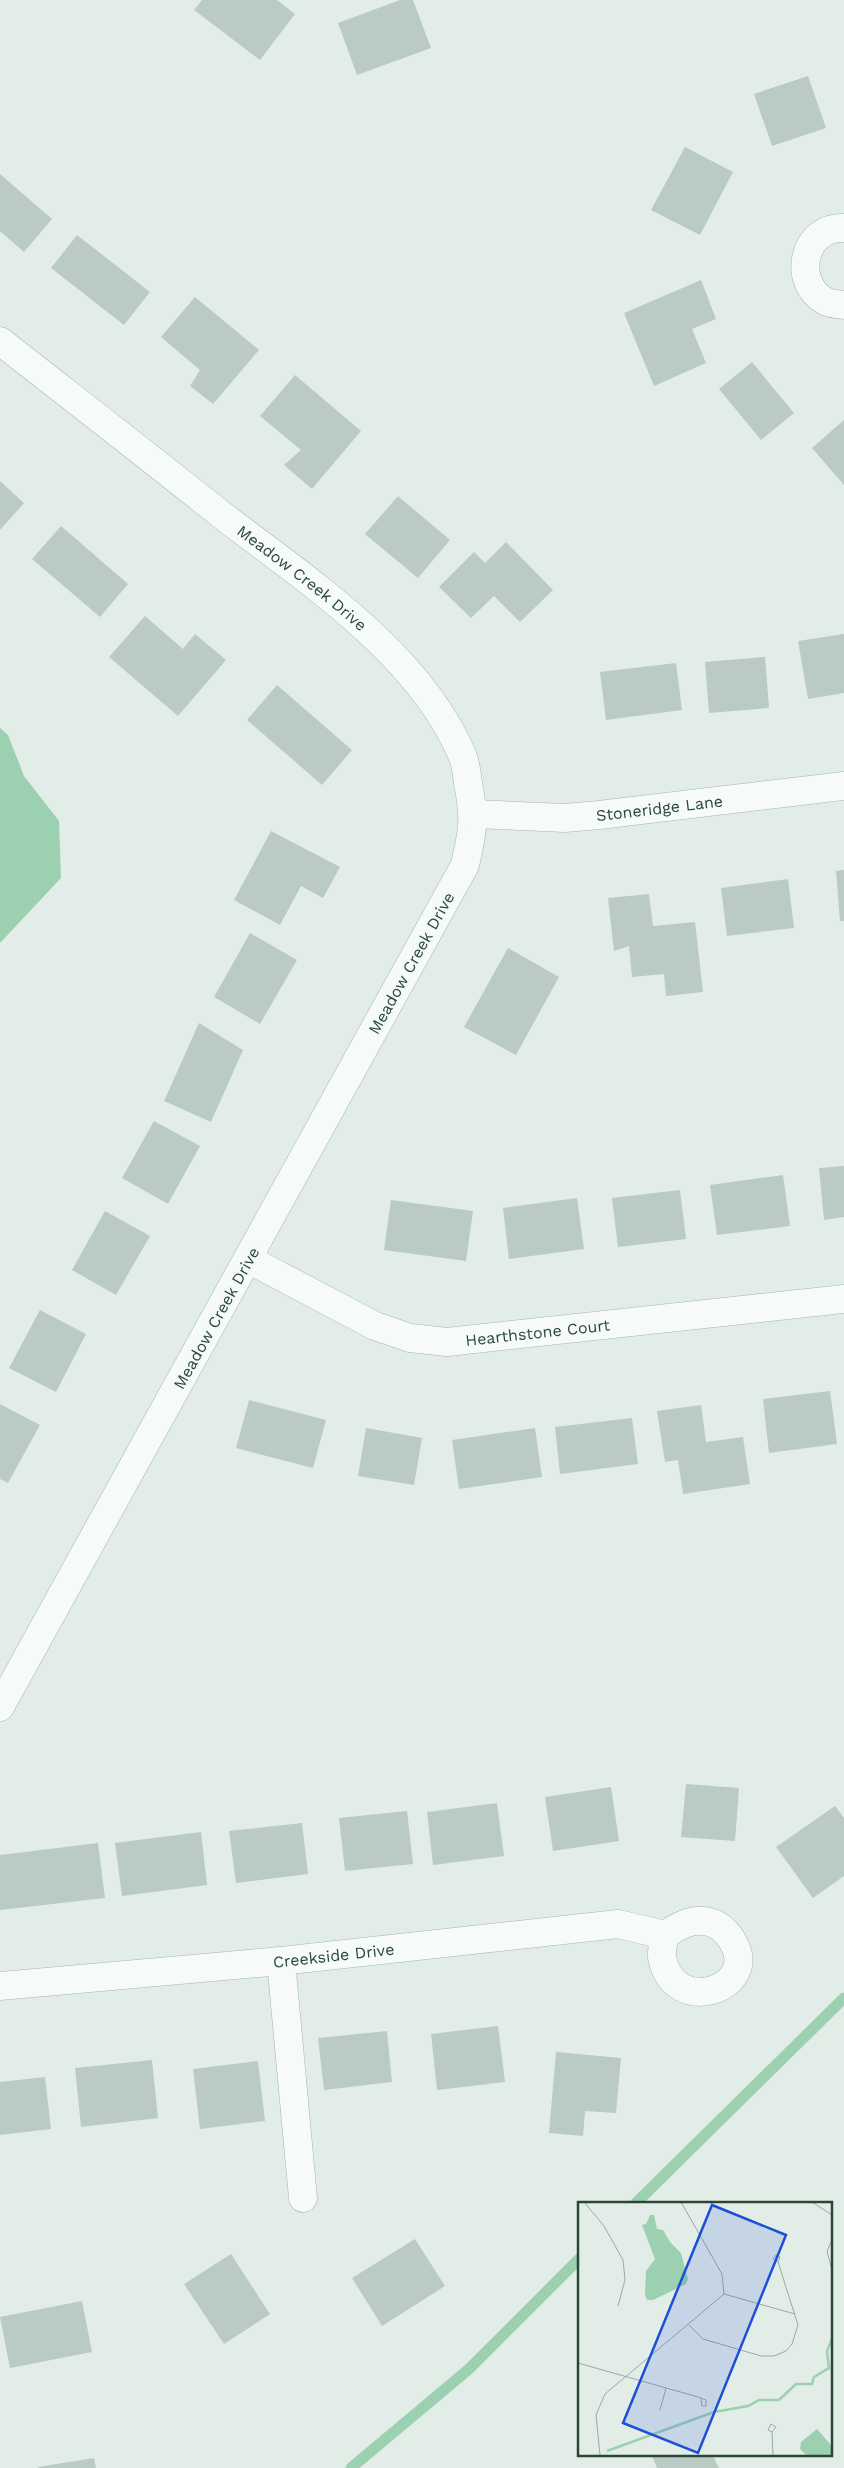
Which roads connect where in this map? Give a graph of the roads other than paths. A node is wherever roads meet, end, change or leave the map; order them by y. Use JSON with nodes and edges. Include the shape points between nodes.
{"nodes":[{"id":1,"x":844,"y":228,"type":"edge"},
{"id":2,"x":844,"y":305,"type":"edge"},
{"id":3,"x":0,"y":341,"type":"edge"},
{"id":4,"x":844,"y":786,"type":"edge"},
{"id":5,"x":474,"y":814,"type":"junction"},
{"id":6,"x":248,"y":1259,"type":"junction"},
{"id":7,"x":844,"y":1299,"type":"edge"},
{"id":8,"x":0,"y":1707,"type":"edge"},
{"id":9,"x":665,"y":1935,"type":"dead end"},
{"id":10,"x":281,"y":1961,"type":"junction"},
{"id":11,"x":0,"y":1986,"type":"edge"},
{"id":12,"x":302,"y":2198,"type":"dead end"}],
"edges":[{"from":1,"to":2,"type":"street","via":[[821,234],[808,247],[805,271],[812,290],[825,302]]},
{"from":3,"to":5,"type":"street","name":"Meadow Creek Drive","via":[[375,637],[413,678],[444,721],[463,759]]},
{"from":4,"to":5,"type":"street","name":"Stoneridge Lane","via":[[565,818]]},
{"from":5,"to":6,"type":"street","name":"Meadow Creek Drive","via":[[465,865]]},
{"from":6,"to":7,"type":"street","name":"Hearthstone Court","via":[[375,1326],[410,1338],[447,1342]]},
{"from":6,"to":8,"type":"street","name":"Meadow Creek Drive"},
{"from":9,"to":10,"type":"street","name":"Creekside Drive","via":[[618,1924]]},
{"from":10,"to":11,"type":"street","name":"Creekside Drive"},
{"from":10,"to":12,"type":"street"}]}
